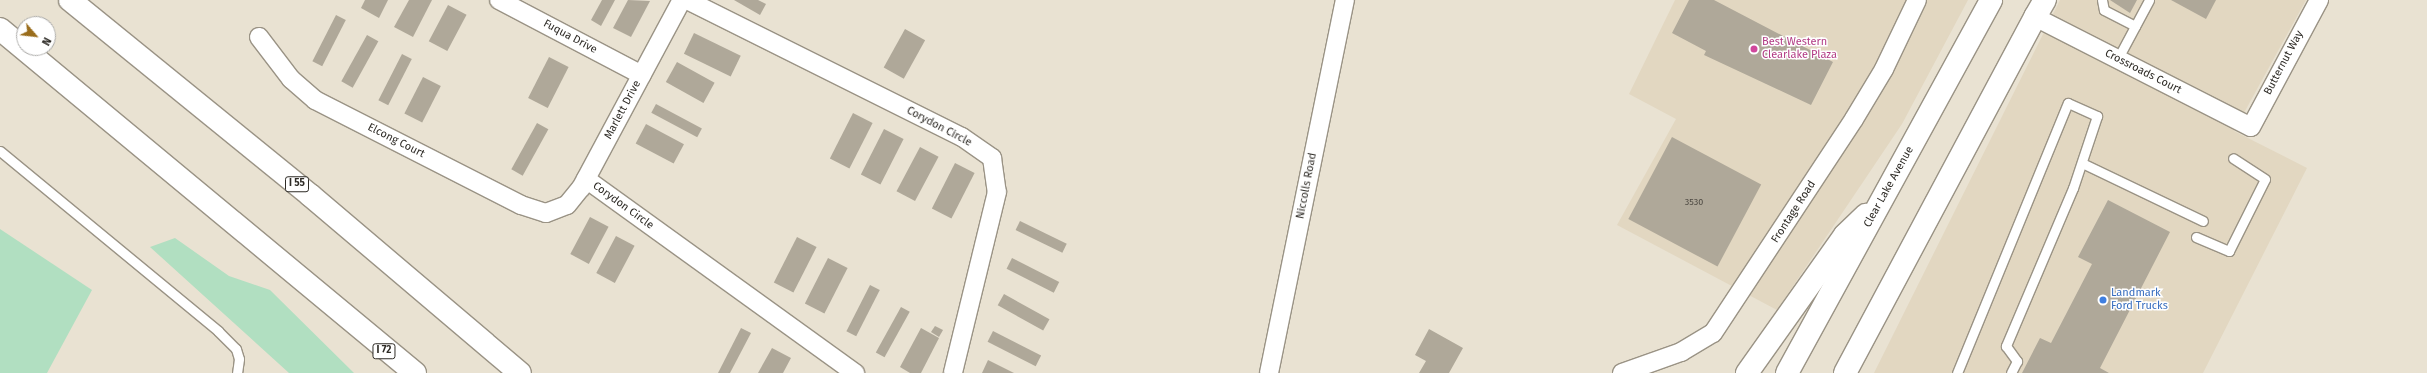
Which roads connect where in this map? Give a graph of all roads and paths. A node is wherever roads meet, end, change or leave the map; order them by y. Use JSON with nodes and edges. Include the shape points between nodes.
{"nodes":[{"id":1,"x":70,"y":0,"type":"edge"},
{"id":2,"x":499,"y":0,"type":"edge"},
{"id":3,"x":682,"y":0,"type":"edge"},
{"id":4,"x":687,"y":0,"type":"edge"},
{"id":5,"x":1345,"y":0,"type":"edge"},
{"id":6,"x":1917,"y":0,"type":"edge"},
{"id":7,"x":1991,"y":0,"type":"edge"},
{"id":8,"x":2102,"y":0,"type":"edge"},
{"id":9,"x":2149,"y":0,"type":"edge"},
{"id":10,"x":2319,"y":0,"type":"edge"},
{"id":11,"x":2040,"y":9,"type":"edge"},
{"id":12,"x":2135,"y":26,"type":"junction"},
{"id":13,"x":0,"y":29,"type":"edge"},
{"id":14,"x":259,"y":37,"type":"dead end"},
{"id":15,"x":2117,"y":60,"type":"junction"},
{"id":16,"x":642,"y":75,"type":"junction"},
{"id":17,"x":2251,"y":127,"type":"joint"},
{"id":18,"x":0,"y":151,"type":"edge"},
{"id":19,"x":2233,"y":158,"type":"dead end"},
{"id":20,"x":2082,"y":163,"type":"junction"},
{"id":21,"x":586,"y":180,"type":"junction"},
{"id":22,"x":1882,"y":200,"type":"junction"},
{"id":23,"x":555,"y":212,"type":"joint"},
{"id":24,"x":2203,"y":221,"type":"dead end"},
{"id":25,"x":2196,"y":237,"type":"dead end"},
{"id":26,"x":362,"y":330,"type":"junction"},
{"id":27,"x":237,"y":373,"type":"edge"},
{"id":28,"x":407,"y":373,"type":"edge"},
{"id":29,"x":414,"y":373,"type":"edge"},
{"id":30,"x":520,"y":373,"type":"edge"},
{"id":31,"x":855,"y":373,"type":"edge"},
{"id":32,"x":953,"y":373,"type":"edge"},
{"id":33,"x":1269,"y":373,"type":"edge"},
{"id":34,"x":1622,"y":373,"type":"edge"},
{"id":35,"x":1747,"y":373,"type":"edge"},
{"id":36,"x":1787,"y":373,"type":"edge"},
{"id":37,"x":1845,"y":373,"type":"edge"},
{"id":38,"x":1957,"y":373,"type":"edge"},
{"id":39,"x":2011,"y":373,"type":"edge"}],
"edges":[{"from":1,"to":30,"type":"highway","number":"I 55","via":[[310,195]]},
{"from":2,"to":16,"type":"street","name":"Fuqua Drive"},
{"from":3,"to":16,"type":"street","name":"Marlett Drive"},
{"from":4,"to":32,"type":"street","name":"Corydon Circle","via":[[962,137],[992,158],[997,192]]},
{"from":5,"to":33,"type":"street","name":"Niccolls Road"},
{"from":6,"to":34,"type":"street","name":"Frontage Road","via":[[1884,69],[1854,119],[1713,333],[1681,352]]},
{"from":7,"to":22,"type":"highway","name":"Clear Lake Avenue"},
{"from":8,"to":12,"type":"lane","via":[[2104,10]]},
{"from":9,"to":12,"type":"lane"},
{"from":10,"to":17,"type":"street","name":"Butternut Way"},
{"from":11,"to":15,"type":"street","name":"Crossroads Court"},
{"from":11,"to":37,"type":"highway"},
{"from":12,"to":15,"type":"lane"},
{"from":13,"to":26,"type":"highway"},
{"from":14,"to":23,"type":"street","name":"Elcong Court","via":[[291,79],[315,100],[520,205],[539,212]]},
{"from":15,"to":17,"type":"street","name":"Crossroads Court"},
{"from":16,"to":21,"type":"street","name":"Marlett Drive"},
{"from":18,"to":27,"type":"lane","via":[[96,227],[218,331],[236,349],[239,359]]},
{"from":19,"to":25,"type":"lane","via":[[2265,179],[2229,251]]},
{"from":20,"to":24,"type":"lane"},
{"from":20,"to":38,"type":"lane","via":[[2097,116],[2068,103]]},
{"from":20,"to":39,"type":"lane","via":[[2006,346],[2017,361]]},
{"from":21,"to":23,"type":"street","name":"Marlett Drive","via":[[575,197]]},
{"from":21,"to":31,"type":"street","name":"Corydon Circle"},
{"from":22,"to":35,"type":"highway","via":[[1845,235]]},
{"from":22,"to":36,"type":"highway","name":"Clear Lake Avenue"},
{"from":26,"to":28,"type":"highway","number":"I 72"},
{"from":26,"to":29,"type":"highway"}]}
